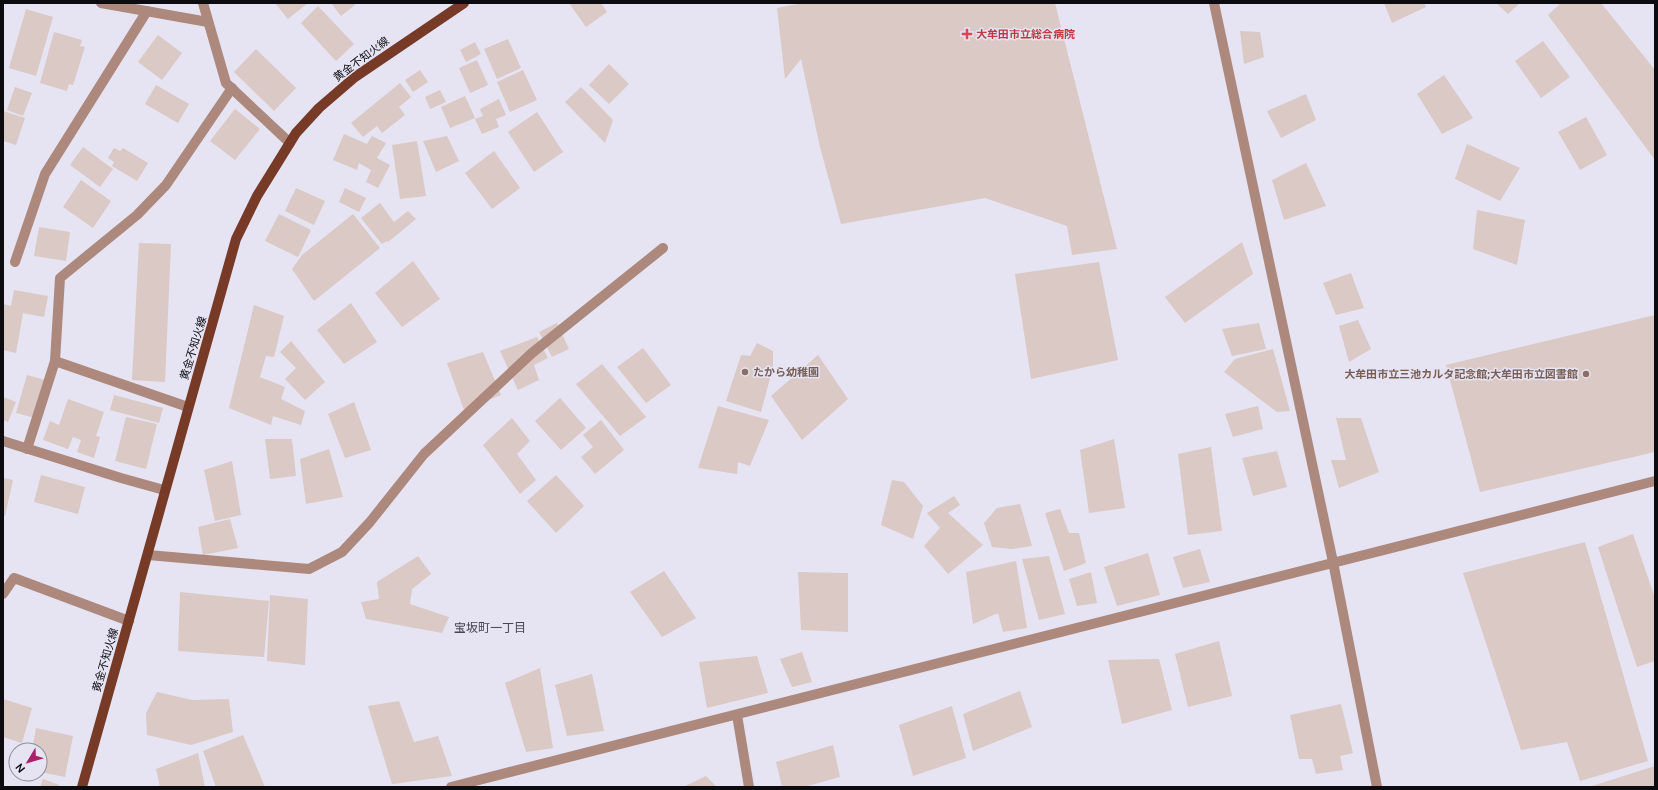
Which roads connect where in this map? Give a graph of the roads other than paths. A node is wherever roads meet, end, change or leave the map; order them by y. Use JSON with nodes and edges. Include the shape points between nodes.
{"nodes":[{"id":1,"x":101,"y":3,"type":"edge"},
{"id":2,"x":203,"y":3,"type":"edge"},
{"id":3,"x":464,"y":3,"type":"edge"},
{"id":4,"x":1214,"y":3,"type":"edge"},
{"id":5,"x":147,"y":11,"type":"junction"},
{"id":6,"x":208,"y":22,"type":"junction"},
{"id":7,"x":232,"y":88,"type":"junction"},
{"id":8,"x":290,"y":143,"type":"junction"},
{"id":9,"x":663,"y":248,"type":"dead end"},
{"id":10,"x":15,"y":262,"type":"dead end"},
{"id":11,"x":55,"y":361,"type":"junction"},
{"id":12,"x":188,"y":407,"type":"junction"},
{"id":13,"x":3,"y":441,"type":"edge"},
{"id":14,"x":27,"y":449,"type":"junction"},
{"id":15,"x":1655,"y":481,"type":"edge"},
{"id":16,"x":164,"y":490,"type":"junction"},
{"id":17,"x":148,"y":555,"type":"junction"},
{"id":18,"x":1333,"y":562,"type":"junction"},
{"id":19,"x":3,"y":594,"type":"edge"},
{"id":20,"x":129,"y":621,"type":"junction"},
{"id":21,"x":737,"y":715,"type":"junction"},
{"id":22,"x":82,"y":787,"type":"edge"},
{"id":23,"x":452,"y":787,"type":"edge"},
{"id":24,"x":749,"y":787,"type":"edge"},
{"id":25,"x":1377,"y":787,"type":"edge"}],
"edges":[{"from":1,"to":5,"type":"street"},
{"from":2,"to":6,"type":"street"},
{"from":3,"to":8,"type":"main road","name":"黄金不知火線","via":[[355,77],[320,108]]},
{"from":4,"to":18,"type":"street"},
{"from":5,"to":6,"type":"street"},
{"from":5,"to":10,"type":"street","via":[[45,174]]},
{"from":6,"to":7,"type":"street","via":[[226,83]]},
{"from":7,"to":8,"type":"street"},
{"from":7,"to":11,"type":"street","via":[[166,185],[137,215],[60,278]]},
{"from":8,"to":12,"type":"main road","name":"黄金不知火線","via":[[257,196],[236,239]]},
{"from":9,"to":17,"type":"street","via":[[532,353],[424,454],[370,522],[342,552],[309,569]]},
{"from":11,"to":12,"type":"street"},
{"from":11,"to":14,"type":"street"},
{"from":12,"to":16,"type":"main road","name":"黄金不知火線"},
{"from":13,"to":14,"type":"street"},
{"from":14,"to":16,"type":"street"},
{"from":15,"to":18,"type":"street"},
{"from":16,"to":17,"type":"main road","name":"黄金不知火線"},
{"from":17,"to":20,"type":"main road","name":"黄金不知火線"},
{"from":18,"to":21,"type":"street"},
{"from":18,"to":25,"type":"street"},
{"from":19,"to":20,"type":"street","via":[[14,578]]},
{"from":20,"to":22,"type":"main road","name":"黄金不知火線"},
{"from":21,"to":23,"type":"street"},
{"from":21,"to":24,"type":"street"}]}
